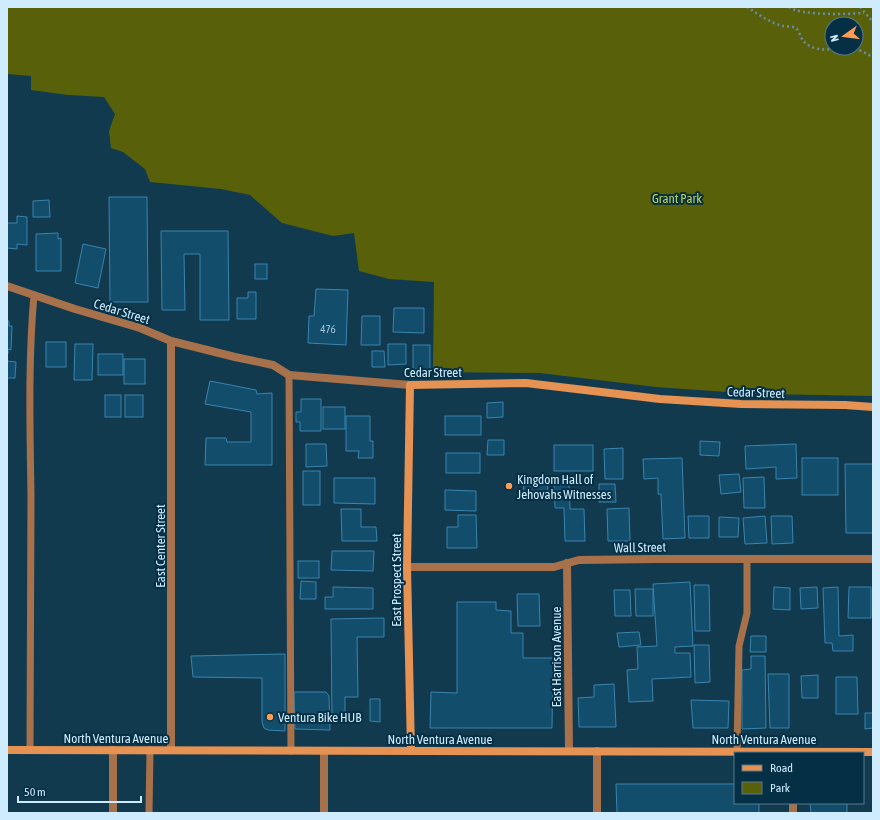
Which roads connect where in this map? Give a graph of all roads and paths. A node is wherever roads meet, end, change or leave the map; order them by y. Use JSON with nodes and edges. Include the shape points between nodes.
{"nodes":[{"id":1,"x":747,"y":7,"type":"edge"},
{"id":2,"x":789,"y":7,"type":"edge"},
{"id":3,"x":860,"y":7,"type":"edge"},
{"id":4,"x":864,"y":13,"type":"junction"},
{"id":5,"x":873,"y":22,"type":"edge"},
{"id":6,"x":824,"y":49,"type":"edge"},
{"id":7,"x":864,"y":52,"type":"edge"},
{"id":8,"x":873,"y":57,"type":"edge"},
{"id":9,"x":7,"y":286,"type":"edge"},
{"id":10,"x":34,"y":295,"type":"junction"},
{"id":11,"x":171,"y":341,"type":"junction"},
{"id":12,"x":289,"y":375,"type":"junction"},
{"id":13,"x":410,"y":385,"type":"junction"},
{"id":14,"x":873,"y":407,"type":"edge"},
{"id":15,"x":747,"y":559,"type":"junction"},
{"id":16,"x":873,"y":559,"type":"edge"},
{"id":17,"x":567,"y":563,"type":"junction"},
{"id":18,"x":407,"y":567,"type":"junction"},
{"id":19,"x":7,"y":750,"type":"edge"},
{"id":20,"x":30,"y":750,"type":"junction"},
{"id":21,"x":113,"y":750,"type":"junction"},
{"id":22,"x":150,"y":750,"type":"junction"},
{"id":23,"x":172,"y":750,"type":"junction"},
{"id":24,"x":291,"y":751,"type":"junction"},
{"id":25,"x":324,"y":751,"type":"junction"},
{"id":26,"x":411,"y":751,"type":"junction"},
{"id":27,"x":569,"y":751,"type":"junction"},
{"id":28,"x":597,"y":751,"type":"junction"},
{"id":29,"x":737,"y":751,"type":"junction"},
{"id":30,"x":793,"y":752,"type":"edge"},
{"id":31,"x":873,"y":752,"type":"edge"},
{"id":32,"x":113,"y":813,"type":"edge"},
{"id":33,"x":149,"y":813,"type":"edge"},
{"id":34,"x":324,"y":813,"type":"edge"},
{"id":35,"x":597,"y":813,"type":"edge"}],
"edges":[{"from":1,"to":6,"type":"path","via":[[783,26],[795,28],[802,40],[812,47]]},
{"from":2,"to":4,"type":"path","via":[[813,14]]},
{"from":3,"to":4,"type":"path"},
{"from":4,"to":5,"type":"path"},
{"from":7,"to":8,"type":"path"},
{"from":9,"to":10,"type":"street","name":"Cedar Street"},
{"from":10,"to":11,"type":"street","name":"Cedar Street","via":[[140,328]]},
{"from":10,"to":20,"type":"lane","via":[[30,409]]},
{"from":11,"to":12,"type":"street","name":"Cedar Street","via":[[273,364]]},
{"from":11,"to":23,"type":"street","name":"East Center Street"},
{"from":12,"to":13,"type":"street","name":"Cedar Street"},
{"from":12,"to":24,"type":"lane"},
{"from":13,"to":14,"type":"main road","name":"Cedar Street","via":[[526,383],[660,399]]},
{"from":13,"to":18,"type":"main road","name":"East Prospect Street"},
{"from":15,"to":16,"type":"street","name":"Wall Street"},
{"from":15,"to":17,"type":"street","name":"Wall Street","via":[[580,560]]},
{"from":15,"to":29,"type":"lane","via":[[747,613],[739,646]]},
{"from":17,"to":18,"type":"street","name":"Wall Street","via":[[554,567]]},
{"from":17,"to":27,"type":"street","name":"East Harrison Avenue"},
{"from":18,"to":26,"type":"main road","name":"East Prospect Street"},
{"from":19,"to":20,"type":"main road","name":"North Ventura Avenue"},
{"from":20,"to":21,"type":"main road","name":"North Ventura Avenue"},
{"from":21,"to":22,"type":"main road","name":"North Ventura Avenue"},
{"from":21,"to":32,"type":"street"},
{"from":22,"to":23,"type":"main road","name":"North Ventura Avenue"},
{"from":22,"to":33,"type":"lane"},
{"from":23,"to":24,"type":"main road","name":"North Ventura Avenue"},
{"from":24,"to":25,"type":"main road","name":"North Ventura Avenue"},
{"from":25,"to":26,"type":"main road","name":"North Ventura Avenue"},
{"from":25,"to":34,"type":"street"},
{"from":26,"to":27,"type":"main road","name":"North Ventura Avenue"},
{"from":27,"to":28,"type":"main road","name":"North Ventura Avenue"},
{"from":28,"to":29,"type":"main road","name":"North Ventura Avenue"},
{"from":28,"to":35,"type":"street"},
{"from":29,"to":30,"type":"main road","name":"North Ventura Avenue"},
{"from":30,"to":31,"type":"main road","name":"North Ventura Avenue"}]}
